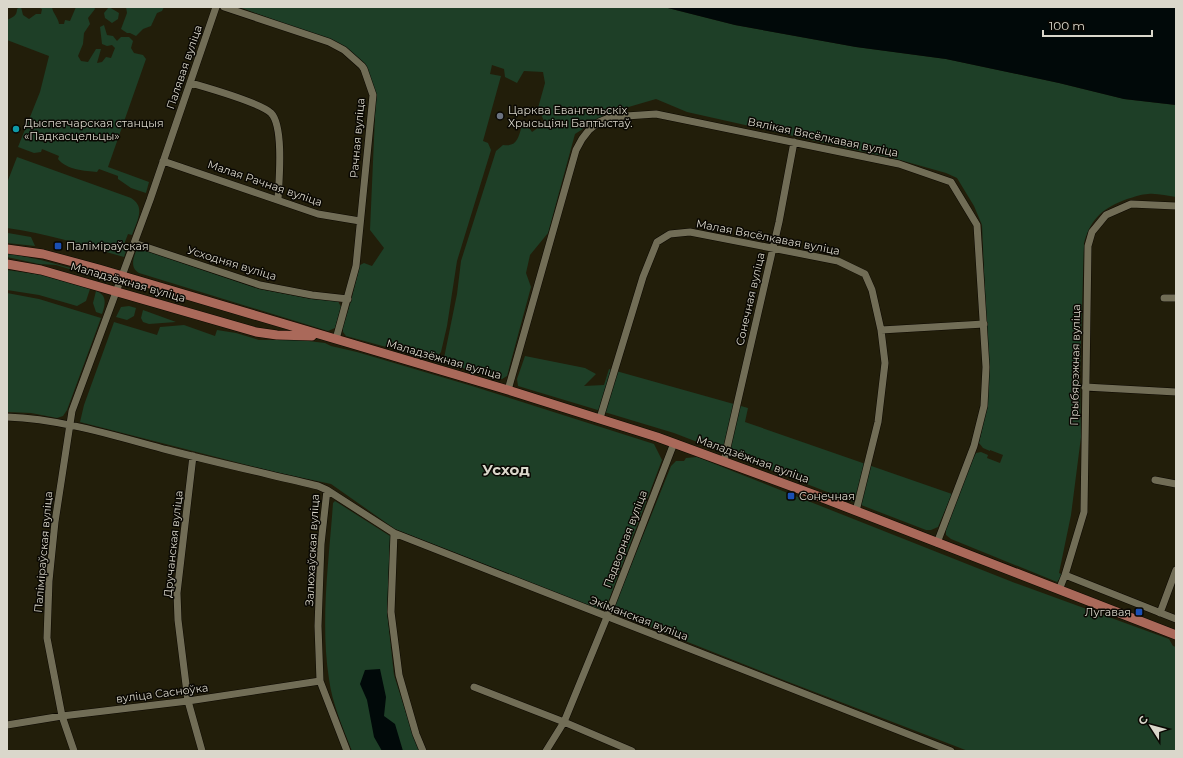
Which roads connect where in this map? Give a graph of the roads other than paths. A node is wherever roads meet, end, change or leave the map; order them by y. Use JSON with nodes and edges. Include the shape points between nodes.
{"nodes":[{"id":1,"x":216,"y":7,"type":"edge"},
{"id":2,"x":224,"y":7,"type":"edge"},
{"id":3,"x":190,"y":83,"type":"junction"},
{"id":4,"x":794,"y":142,"type":"junction"},
{"id":5,"x":164,"y":161,"type":"junction"},
{"id":6,"x":278,"y":200,"type":"junction"},
{"id":7,"x":1176,"y":206,"type":"edge"},
{"id":8,"x":360,"y":221,"type":"junction"},
{"id":9,"x":134,"y":243,"type":"junction"},
{"id":10,"x":7,"y":248,"type":"edge"},
{"id":11,"x":773,"y":248,"type":"junction"},
{"id":12,"x":7,"y":264,"type":"edge"},
{"id":13,"x":122,"y":276,"type":"junction"},
{"id":14,"x":116,"y":291,"type":"junction"},
{"id":15,"x":1164,"y":298,"type":"dead end"},
{"id":16,"x":1176,"y":298,"type":"edge"},
{"id":17,"x":348,"y":299,"type":"junction"},
{"id":18,"x":984,"y":324,"type":"junction"},
{"id":19,"x":881,"y":330,"type":"junction"},
{"id":20,"x":336,"y":339,"type":"junction"},
{"id":21,"x":1085,"y":387,"type":"junction"},
{"id":22,"x":508,"y":390,"type":"junction"},
{"id":23,"x":1176,"y":392,"type":"edge"},
{"id":24,"x":7,"y":417,"type":"edge"},
{"id":25,"x":600,"y":418,"type":"junction"},
{"id":26,"x":70,"y":424,"type":"junction"},
{"id":27,"x":674,"y":443,"type":"junction"},
{"id":28,"x":193,"y":456,"type":"junction"},
{"id":29,"x":724,"y":461,"type":"junction"},
{"id":30,"x":1155,"y":480,"type":"dead end"},
{"id":31,"x":1176,"y":484,"type":"edge"},
{"id":32,"x":327,"y":490,"type":"junction"},
{"id":33,"x":856,"y":511,"type":"junction"},
{"id":34,"x":394,"y":533,"type":"junction"},
{"id":35,"x":937,"y":543,"type":"junction"},
{"id":36,"x":1176,"y":570,"type":"edge"},
{"id":37,"x":1065,"y":575,"type":"junction"},
{"id":38,"x":1059,"y":590,"type":"junction"},
{"id":39,"x":1160,"y":613,"type":"junction"},
{"id":40,"x":607,"y":617,"type":"junction"},
{"id":41,"x":1176,"y":619,"type":"edge"},
{"id":42,"x":1176,"y":635,"type":"edge"},
{"id":43,"x":320,"y":681,"type":"junction"},
{"id":44,"x":474,"y":687,"type":"dead end"},
{"id":45,"x":188,"y":701,"type":"junction"},
{"id":46,"x":62,"y":716,"type":"junction"},
{"id":47,"x":564,"y":722,"type":"junction"},
{"id":48,"x":7,"y":724,"type":"edge"},
{"id":49,"x":74,"y":751,"type":"edge"},
{"id":50,"x":202,"y":751,"type":"edge"},
{"id":51,"x":347,"y":751,"type":"edge"},
{"id":52,"x":423,"y":751,"type":"edge"},
{"id":53,"x":546,"y":751,"type":"edge"},
{"id":54,"x":632,"y":751,"type":"edge"},
{"id":55,"x":951,"y":751,"type":"edge"}],
"edges":[{"from":1,"to":3,"type":"street","name":"Палявая вуліца"},
{"from":2,"to":8,"type":"street","name":"Рачная вуліца","via":[[329,42],[344,50],[364,69],[373,95]]},
{"from":3,"to":5,"type":"street","name":"Палявая вуліца"},
{"from":3,"to":6,"type":"street","via":[[256,105],[275,119],[279,143]]},
{"from":4,"to":11,"type":"street","name":"Сонечная вуліца"},
{"from":4,"to":18,"type":"street","name":"Вялікая Вясёлкавая вуліца","via":[[899,164],[951,182],[977,225]]},
{"from":4,"to":22,"type":"street","name":"Вялікая Вясёлкавая вуліца","via":[[656,114],[611,117],[589,130],[576,150]]},
{"from":5,"to":6,"type":"street","name":"Малая Рачная вуліца"},
{"from":5,"to":9,"type":"street","name":"Палявая вуліца"},
{"from":6,"to":8,"type":"street","name":"Малая Рачная вуліца","via":[[318,214]]},
{"from":7,"to":21,"type":"street","name":"Прыбярэжная вуліца","via":[[1131,204],[1106,215],[1092,232],[1088,246]]},
{"from":8,"to":17,"type":"street","name":"Рачная вуліца","via":[[356,266]]},
{"from":9,"to":13,"type":"street","name":"Палявая вуліца"},
{"from":9,"to":17,"type":"street","name":"Усходняя вуліца","via":[[260,285]]},
{"from":10,"to":13,"type":"main road","name":"Маладзёжная вуліца","via":[[42,254]]},
{"from":11,"to":19,"type":"street","name":"Малая Вясёлкавая вуліца","via":[[838,261],[865,274],[872,290]]},
{"from":11,"to":25,"type":"street","name":"Малая Вясёлкавая вуліца","via":[[690,232],[670,234],[657,242],[643,277]]},
{"from":11,"to":29,"type":"street","name":"Сонечная вуліца"},
{"from":12,"to":14,"type":"main road","name":"Маладзёжная вуліца","via":[[41,270]]},
{"from":13,"to":14,"type":"street","name":"Палявая вуліца"},
{"from":13,"to":20,"type":"main road","name":"Маладзёжная вуліца"},
{"from":14,"to":20,"type":"main road","name":"Маладзёжная вуліца","via":[[256,332]]},
{"from":14,"to":26,"type":"street","name":"Паліміраўская вуліца","via":[[75,401]]},
{"from":15,"to":16,"type":"street"},
{"from":17,"to":20,"type":"street","name":"Рачная вуліца"},
{"from":18,"to":19,"type":"street"},
{"from":18,"to":35,"type":"street","name":"Вялікая Вясёлкавая вуліца","via":[[984,406],[974,446]]},
{"from":19,"to":33,"type":"street","name":"Малая Вясёлкавая вуліца","via":[[885,363],[878,422]]},
{"from":20,"to":22,"type":"main road","name":"Маладзёжная вуліца"},
{"from":21,"to":23,"type":"street"},
{"from":21,"to":37,"type":"street","name":"Прыбярэжная вуліца","via":[[1084,512]]},
{"from":22,"to":25,"type":"main road","name":"Маладзёжная вуліца"},
{"from":24,"to":26,"type":"street","name":"Залюхаўская вуліца"},
{"from":25,"to":27,"type":"main road","name":"Маладзёжная вуліца"},
{"from":26,"to":28,"type":"street","name":"Залюхаўская вуліца"},
{"from":26,"to":46,"type":"street","name":"Паліміраўская вуліца","via":[[54,522],[47,638]]},
{"from":27,"to":29,"type":"main road","name":"Маладзёжная вуліца"},
{"from":27,"to":40,"type":"street","name":"Падворная вуліца"},
{"from":28,"to":32,"type":"street","name":"Залюхаўская вуліца"},
{"from":28,"to":45,"type":"street","name":"Дручанская вуліца","via":[[177,593]]},
{"from":29,"to":33,"type":"main road","name":"Маладзёжная вуліца"},
{"from":30,"to":31,"type":"street"},
{"from":32,"to":34,"type":"street","name":"Экіманская вуліца"},
{"from":32,"to":43,"type":"street","name":"Залюхаўская вуліца","via":[[321,544],[318,626]]},
{"from":33,"to":35,"type":"main road","name":"Маладзёжная вуліца"},
{"from":34,"to":40,"type":"street","name":"Экіманская вуліца"},
{"from":34,"to":52,"type":"street","via":[[390,612],[399,675]]},
{"from":35,"to":38,"type":"main road","name":"Маладзёжная вуліца"},
{"from":36,"to":39,"type":"street"},
{"from":37,"to":38,"type":"street","name":"Прыбярэжная вуліца"},
{"from":37,"to":39,"type":"street"},
{"from":38,"to":42,"type":"main road","name":"Маладзёжная вуліца"},
{"from":39,"to":41,"type":"street"},
{"from":40,"to":47,"type":"street","name":"Падворная вуліца"},
{"from":40,"to":55,"type":"street","name":"Экіманская вуліца"},
{"from":43,"to":45,"type":"street","name":"вуліца Сасноўка"},
{"from":43,"to":51,"type":"street","name":"Залюхаўская вуліца"},
{"from":44,"to":47,"type":"street"},
{"from":45,"to":46,"type":"street","name":"вуліца Сасноўка"},
{"from":45,"to":50,"type":"street","name":"Дручанская вуліца"},
{"from":46,"to":48,"type":"street","name":"вуліца Сасноўка"},
{"from":46,"to":49,"type":"street","name":"Паліміраўская вуліца"},
{"from":47,"to":53,"type":"street","name":"Падворная вуліца"},
{"from":47,"to":54,"type":"street"}]}
